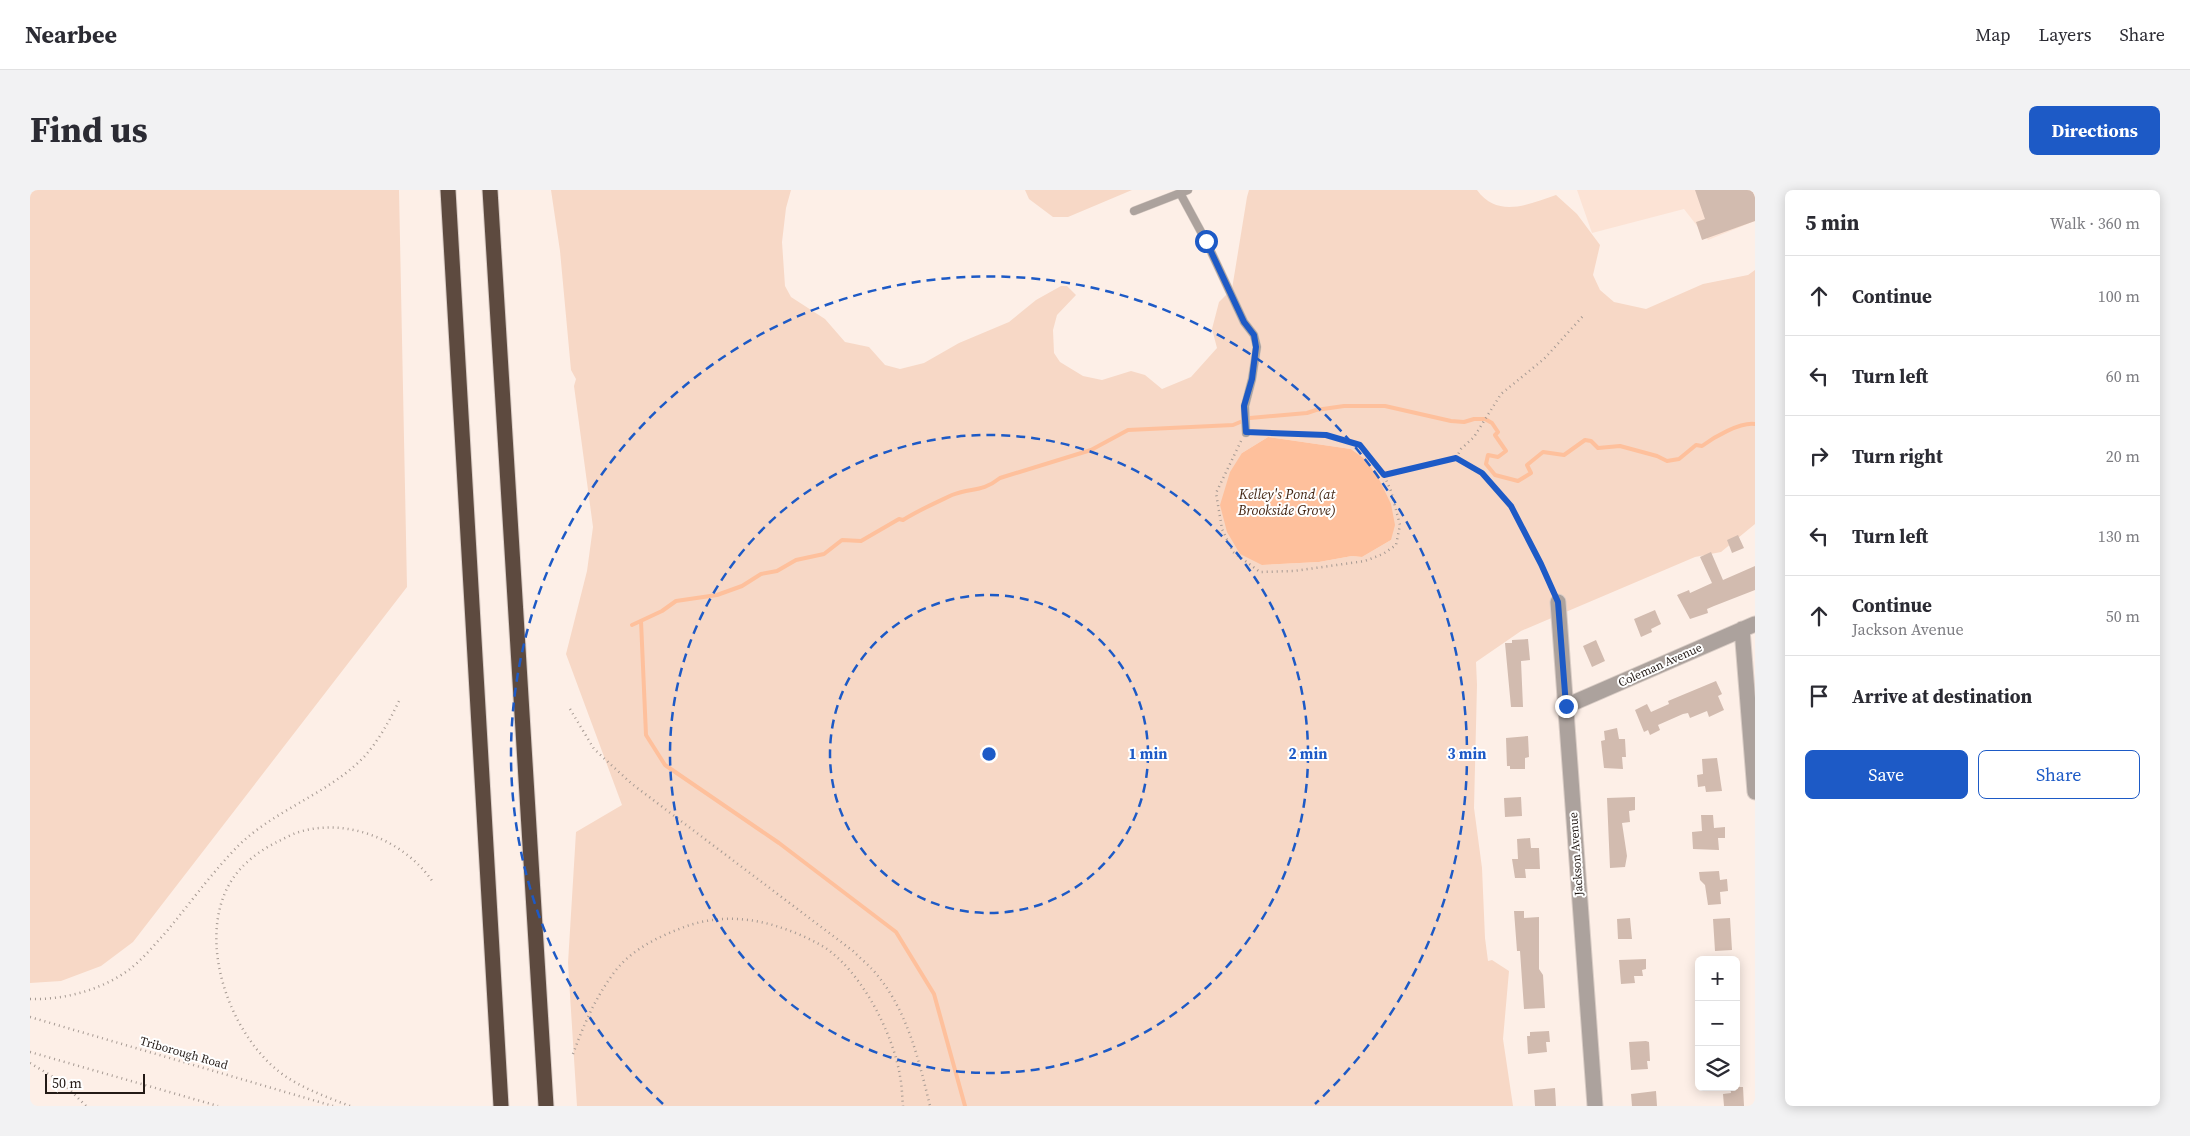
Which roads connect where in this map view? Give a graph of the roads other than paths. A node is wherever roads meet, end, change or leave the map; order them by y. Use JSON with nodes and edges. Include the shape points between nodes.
{"nodes":[{"id":1,"x":448,"y":190,"type":"edge"},
{"id":2,"x":490,"y":190,"type":"edge"},
{"id":3,"x":1188,"y":190,"type":"edge"},
{"id":4,"x":1180,"y":193,"type":"junction"},
{"id":5,"x":1134,"y":211,"type":"dead end"},
{"id":6,"x":1246,"y":432,"type":"road end"},
{"id":7,"x":1558,"y":602,"type":"road end"},
{"id":8,"x":1749,"y":626,"type":"edge"},
{"id":9,"x":1566,"y":706,"type":"junction"},
{"id":10,"x":1755,"y":792,"type":"edge"},
{"id":11,"x":501,"y":1106,"type":"edge"},
{"id":12,"x":546,"y":1106,"type":"edge"},
{"id":13,"x":1595,"y":1106,"type":"edge"}],
"edges":[{"from":1,"to":11,"type":"highway"},
{"from":2,"to":12,"type":"highway"},
{"from":3,"to":4,"type":"lane"},
{"from":4,"to":5,"type":"lane"},
{"from":4,"to":6,"type":"lane","via":[[1244,322],[1254,335],[1256,347],[1252,379],[1244,406]]},
{"from":7,"to":9,"type":"street","name":"Jackson Avenue"},
{"from":8,"to":9,"type":"street","name":"Coleman Avenue"},
{"from":8,"to":10,"type":"street"},
{"from":9,"to":13,"type":"street","name":"Jackson Avenue"}]}
